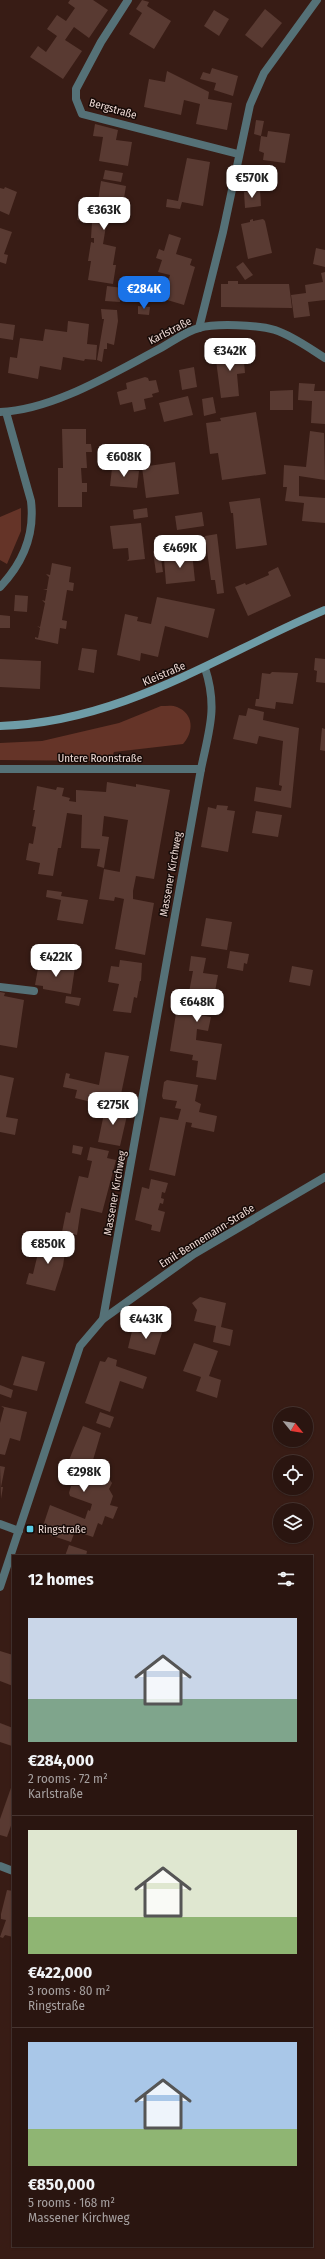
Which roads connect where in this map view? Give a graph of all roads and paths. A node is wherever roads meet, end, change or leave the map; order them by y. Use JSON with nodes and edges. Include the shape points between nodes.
{"nodes":[{"id":1,"x":128,"y":0,"type":"edge"},
{"id":2,"x":317,"y":0,"type":"edge"},
{"id":3,"x":238,"y":154,"type":"junction"},
{"id":4,"x":199,"y":328,"type":"junction"},
{"id":5,"x":325,"y":358,"type":"edge"},
{"id":6,"x":3,"y":412,"type":"edge"},
{"id":7,"x":0,"y":587,"type":"edge"},
{"id":8,"x":325,"y":610,"type":"edge"},
{"id":9,"x":205,"y":668,"type":"junction"},
{"id":10,"x":0,"y":726,"type":"edge"},
{"id":11,"x":0,"y":769,"type":"edge"},
{"id":12,"x":201,"y":769,"type":"junction"},
{"id":13,"x":0,"y":986,"type":"edge"},
{"id":14,"x":34,"y":991,"type":"dead end"},
{"id":15,"x":325,"y":1177,"type":"edge"},
{"id":16,"x":104,"y":1319,"type":"junction"},
{"id":17,"x":0,"y":1524,"type":"edge"},
{"id":18,"x":19,"y":1531,"type":"junction"},
{"id":19,"x":0,"y":1587,"type":"edge"},
{"id":20,"x":0,"y":1866,"type":"edge"},
{"id":21,"x":12,"y":1871,"type":"edge"}],
"edges":[{"from":1,"to":3,"type":"street","name":"Bergstraße","via":[[76,88],[76,99],[82,114]]},
{"from":2,"to":3,"type":"street","via":[[256,87]]},
{"from":3,"to":4,"type":"street","via":[[223,232]]},
{"from":4,"to":5,"type":"street","name":"Karlstraße","via":[[231,326],[275,330]]},
{"from":4,"to":6,"type":"street","name":"Karlstraße","via":[[68,394],[35,406]]},
{"from":6,"to":7,"type":"street","name":"Karlstraße","via":[[33,514],[26,548],[10,577]]},
{"from":8,"to":9,"type":"main road","name":"Kleistraße","via":[[277,630]]},
{"from":9,"to":10,"type":"main road","name":"Kleistraße","via":[[148,693],[92,712],[51,721]]},
{"from":9,"to":12,"type":"street","name":"Massener Kirchweg","via":[[211,687],[213,713]]},
{"from":11,"to":12,"type":"street","name":"Untere Roonstraße"},
{"from":12,"to":16,"type":"street","name":"Massener Kirchweg"},
{"from":13,"to":14,"type":"street"},
{"from":15,"to":16,"type":"street","name":"Emil-Bennemann-Straße","via":[[194,1254]]},
{"from":16,"to":18,"type":"street","via":[[80,1346]]},
{"from":17,"to":18,"type":"street"},
{"from":18,"to":19,"type":"street"},
{"from":20,"to":21,"type":"street"}]}
